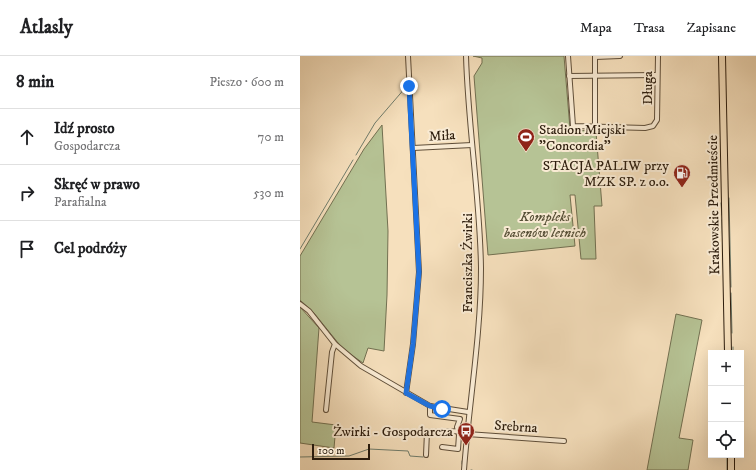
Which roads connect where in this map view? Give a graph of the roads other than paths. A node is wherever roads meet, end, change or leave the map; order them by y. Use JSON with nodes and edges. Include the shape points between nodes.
{"nodes":[{"id":1,"x":408,"y":56,"type":"edge"},
{"id":2,"x":466,"y":56,"type":"edge"},
{"id":3,"x":568,"y":56,"type":"edge"},
{"id":4,"x":595,"y":56,"type":"edge"},
{"id":5,"x":620,"y":56,"type":"edge"},
{"id":6,"x":658,"y":56,"type":"edge"},
{"id":7,"x":722,"y":56,"type":"edge"},
{"id":8,"x":658,"y":75,"type":"junction"},
{"id":9,"x":568,"y":76,"type":"junction"},
{"id":10,"x":595,"y":76,"type":"junction"},
{"id":11,"x":595,"y":128,"type":"junction"},
{"id":12,"x":472,"y":145,"type":"junction"},
{"id":13,"x":413,"y":148,"type":"junction"},
{"id":14,"x":300,"y":304,"type":"edge"},
{"id":15,"x":335,"y":344,"type":"junction"},
{"id":16,"x":728,"y":350,"type":"edge"},
{"id":17,"x":406,"y":393,"type":"junction"},
{"id":18,"x":430,"y":406,"type":"junction"},
{"id":19,"x":326,"y":410,"type":"dead end"},
{"id":20,"x":468,"y":412,"type":"junction"},
{"id":21,"x":458,"y":432,"type":"junction"},
{"id":22,"x":467,"y":433,"type":"junction"},
{"id":23,"x":564,"y":440,"type":"dead end"},
{"id":24,"x":442,"y":447,"type":"dead end"},
{"id":25,"x":426,"y":455,"type":"dead end"},
{"id":26,"x":730,"y":458,"type":"edge"},
{"id":27,"x":464,"y":470,"type":"edge"},
{"id":28,"x":731,"y":470,"type":"edge"}],
"edges":[{"from":1,"to":13,"type":"street"},
{"from":2,"to":12,"type":"street","name":"Franciszka Żwirki"},
{"from":3,"to":9,"type":"street"},
{"from":4,"to":5,"type":"street"},
{"from":4,"to":10,"type":"street"},
{"from":6,"to":8,"type":"street","name":"Długa"},
{"from":7,"to":16,"type":"main road","name":"Krakowskie Przedmieście"},
{"from":8,"to":10,"type":"street"},
{"from":8,"to":11,"type":"street","name":"Długa","via":[[657,120],[654,125],[649,128]]},
{"from":9,"to":10,"type":"street"},
{"from":9,"to":11,"type":"street","via":[[573,126]]},
{"from":10,"to":11,"type":"street"},
{"from":12,"to":13,"type":"street","name":"Miła"},
{"from":12,"to":20,"type":"street","name":"Franciszka Żwirki","via":[[480,238],[480,287]]},
{"from":13,"to":17,"type":"street","via":[[419,280]]},
{"from":14,"to":15,"type":"street","via":[[309,311]]},
{"from":15,"to":17,"type":"street","via":[[361,366]]},
{"from":15,"to":19,"type":"street"},
{"from":17,"to":18,"type":"street"},
{"from":18,"to":20,"type":"street"},
{"from":18,"to":21,"type":"street","via":[[430,415],[459,418]]},
{"from":20,"to":22,"type":"street","name":"Franciszka Żwirki"},
{"from":21,"to":22,"type":"street","name":"Srebrna"},
{"from":21,"to":24,"type":"street","via":[[458,449]]},
{"from":21,"to":25,"type":"street","name":"Srebrna","via":[[427,432]]},
{"from":22,"to":23,"type":"street","name":"Srebrna"},
{"from":22,"to":27,"type":"street","name":"Franciszka Żwirki"},
{"from":26,"to":28,"type":"main road"}]}
